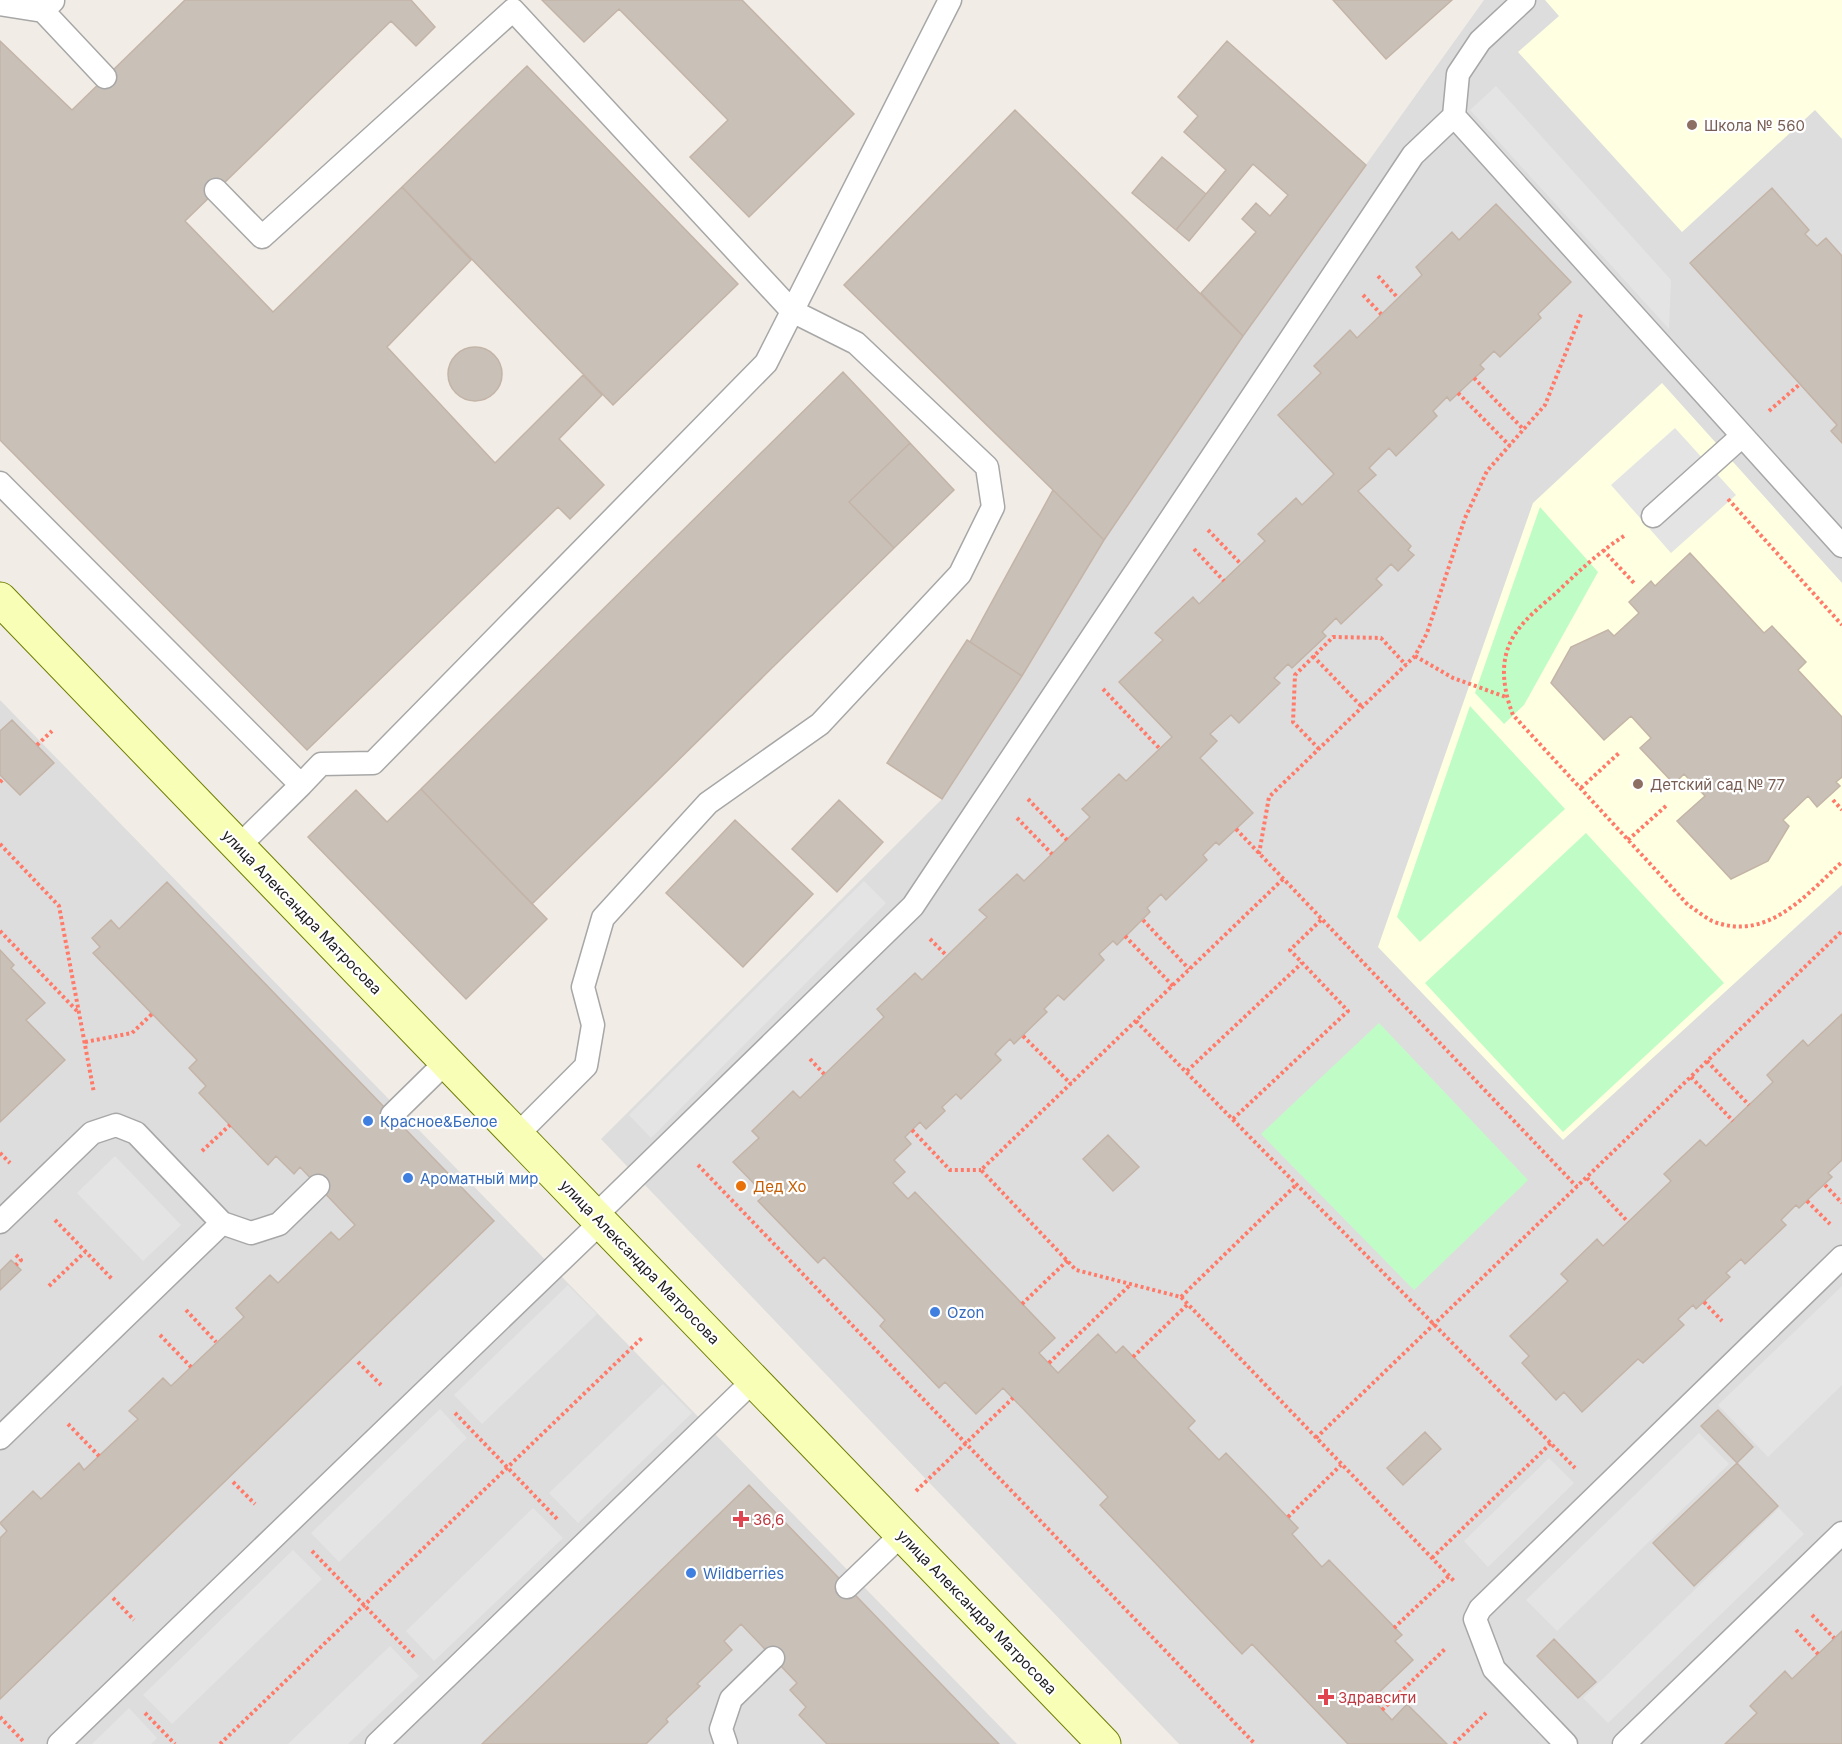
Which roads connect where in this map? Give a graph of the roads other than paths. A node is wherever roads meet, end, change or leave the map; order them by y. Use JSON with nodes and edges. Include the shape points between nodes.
{"nodes":[{"id":1,"x":950,"y":0,"type":"edge"},
{"id":2,"x":1524,"y":0,"type":"edge"},
{"id":3,"x":0,"y":4,"type":"edge"},
{"id":4,"x":48,"y":6,"type":"edge"},
{"id":5,"x":105,"y":78,"type":"dead end"},
{"id":6,"x":1454,"y":116,"type":"junction"},
{"id":7,"x":216,"y":190,"type":"dead end"},
{"id":8,"x":792,"y":310,"type":"junction"},
{"id":9,"x":1742,"y":436,"type":"junction"},
{"id":10,"x":0,"y":483,"type":"edge"},
{"id":11,"x":1653,"y":516,"type":"dead end"},
{"id":12,"x":1842,"y":546,"type":"edge"},
{"id":13,"x":0,"y":599,"type":"edge"},
{"id":14,"x":301,"y":785,"type":"junction"},
{"id":15,"x":238,"y":846,"type":"junction"},
{"id":16,"x":446,"y":1062,"type":"junction"},
{"id":17,"x":392,"y":1115,"type":"dead end"},
{"id":18,"x":517,"y":1135,"type":"junction"},
{"id":19,"x":318,"y":1186,"type":"dead end"},
{"id":20,"x":598,"y":1219,"type":"junction"},
{"id":21,"x":0,"y":1222,"type":"edge"},
{"id":22,"x":222,"y":1223,"type":"junction"},
{"id":23,"x":1842,"y":1257,"type":"edge"},
{"id":24,"x":754,"y":1380,"type":"junction"},
{"id":25,"x":0,"y":1438,"type":"edge"},
{"id":26,"x":1842,"y":1533,"type":"edge"},
{"id":27,"x":902,"y":1534,"type":"junction"},
{"id":28,"x":846,"y":1587,"type":"dead end"},
{"id":29,"x":773,"y":1658,"type":"dead end"},
{"id":30,"x":59,"y":1744,"type":"edge"},
{"id":31,"x":377,"y":1744,"type":"edge"},
{"id":32,"x":726,"y":1744,"type":"edge"},
{"id":33,"x":1104,"y":1744,"type":"edge"},
{"id":34,"x":1566,"y":1744,"type":"edge"},
{"id":35,"x":1624,"y":1744,"type":"edge"}],
"edges":[{"from":1,"to":8,"type":"lane"},
{"from":2,"to":6,"type":"lane","via":[[1480,41],[1458,74]]},
{"from":3,"to":4,"type":"lane"},
{"from":4,"to":5,"type":"lane"},
{"from":6,"to":9,"type":"lane"},
{"from":6,"to":20,"type":"lane","via":[[1413,155],[913,906]]},
{"from":7,"to":8,"type":"lane","via":[[262,237],[513,10]]},
{"from":8,"to":14,"type":"lane","via":[[766,363],[372,763],[321,764]]},
{"from":8,"to":18,"type":"lane","via":[[856,343],[987,467],[993,507],[960,574],[820,723],[708,803],[603,918],[583,987],[593,1025],[586,1066]]},
{"from":9,"to":11,"type":"lane"},
{"from":9,"to":12,"type":"lane"},
{"from":10,"to":14,"type":"lane"},
{"from":13,"to":15,"type":"street","name":"улица Александра Матросова"},
{"from":14,"to":15,"type":"lane"},
{"from":15,"to":16,"type":"street","name":"улица Александра Матросова"},
{"from":16,"to":17,"type":"lane"},
{"from":16,"to":18,"type":"street","name":"улица Александра Матросова"},
{"from":18,"to":20,"type":"street","name":"улица Александра Матросова"},
{"from":19,"to":22,"type":"lane","via":[[279,1224],[250,1233]]},
{"from":20,"to":24,"type":"street","name":"улица Александра Матросова"},
{"from":20,"to":30,"type":"lane"},
{"from":21,"to":22,"type":"lane","via":[[92,1133],[116,1125],[136,1133]]},
{"from":22,"to":25,"type":"lane"},
{"from":23,"to":34,"type":"lane","via":[[1478,1614],[1494,1670]]},
{"from":24,"to":27,"type":"street","name":"улица Александра Матросова"},
{"from":24,"to":31,"type":"lane"},
{"from":26,"to":35,"type":"lane"},
{"from":27,"to":28,"type":"lane"},
{"from":27,"to":33,"type":"street","name":"улица Александра Матросова"},
{"from":29,"to":32,"type":"lane","via":[[731,1699],[721,1729]]}]}
